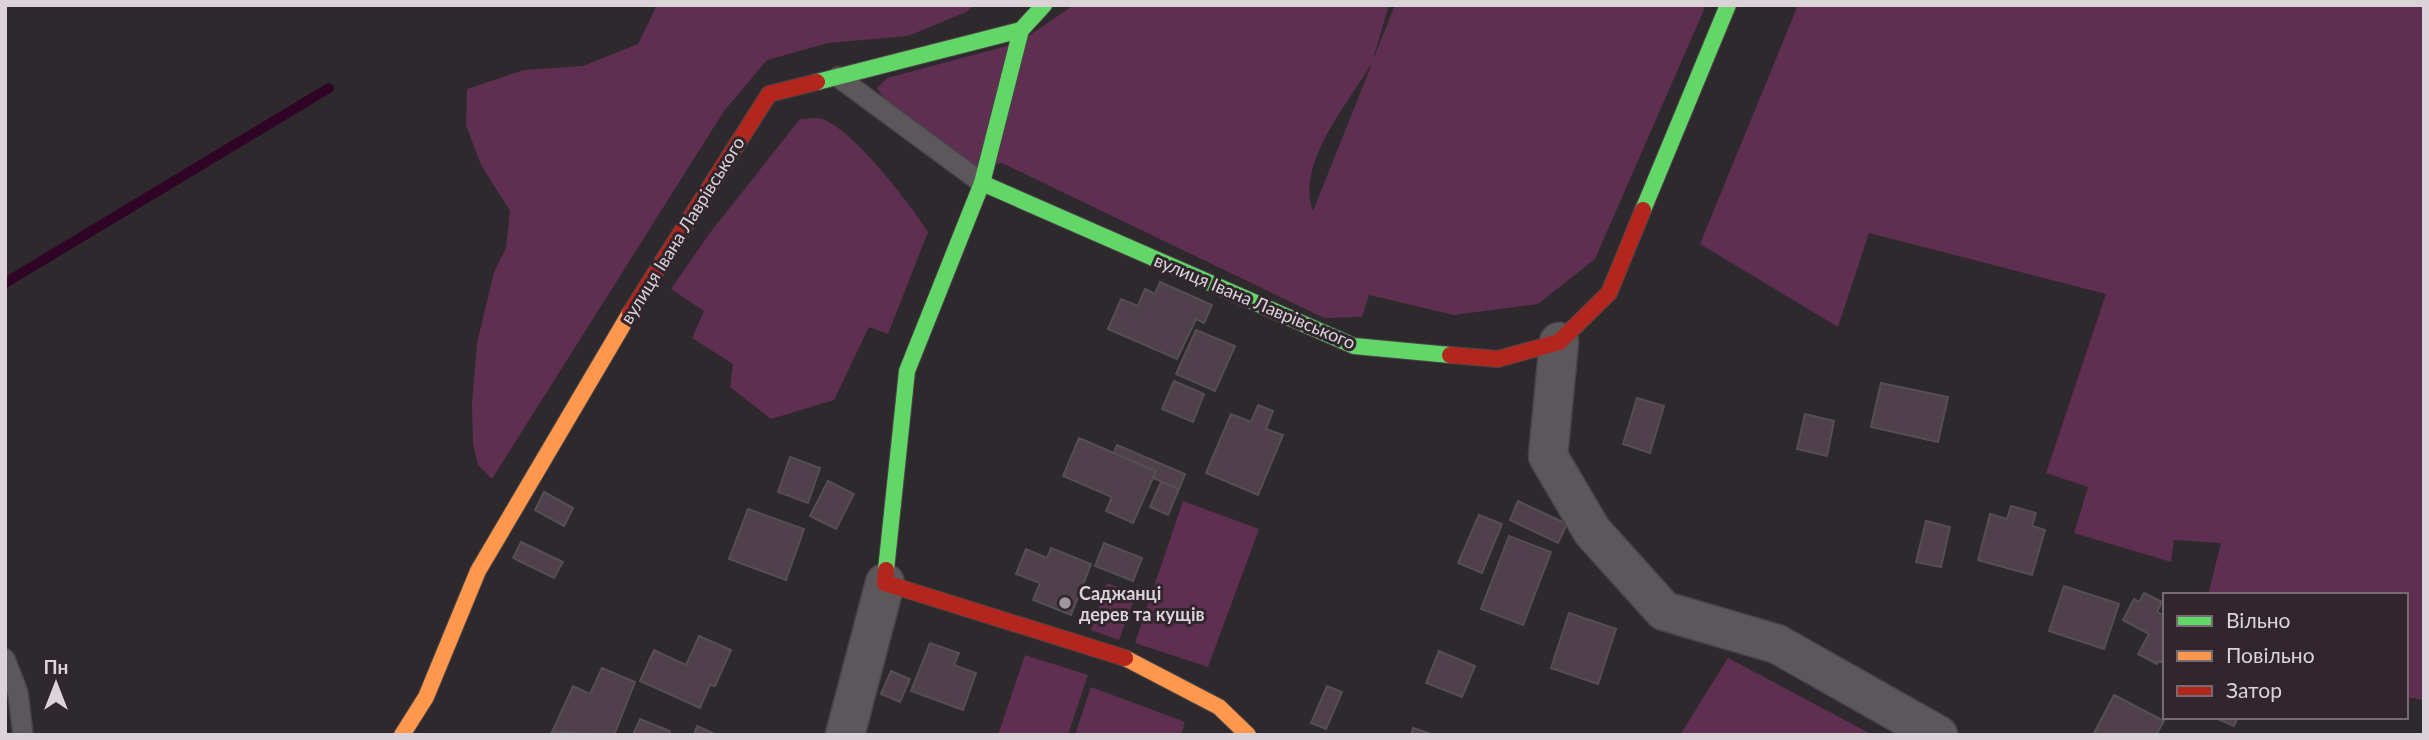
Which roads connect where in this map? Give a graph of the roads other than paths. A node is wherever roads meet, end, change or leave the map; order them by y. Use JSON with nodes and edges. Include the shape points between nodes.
{"nodes":[{"id":1,"x":1044,"y":5,"type":"edge"},
{"id":2,"x":1728,"y":5,"type":"edge"},
{"id":3,"x":1021,"y":30,"type":"junction"},
{"id":4,"x":838,"y":77,"type":"junction"},
{"id":5,"x":982,"y":183,"type":"junction"},
{"id":6,"x":1559,"y":342,"type":"junction"},
{"id":7,"x":885,"y":583,"type":"junction"},
{"id":8,"x":5,"y":659,"type":"edge"},
{"id":9,"x":23,"y":735,"type":"edge"},
{"id":10,"x":402,"y":735,"type":"edge"},
{"id":11,"x":845,"y":735,"type":"edge"},
{"id":12,"x":1248,"y":735,"type":"edge"},
{"id":13,"x":1938,"y":735,"type":"edge"}],
"edges":[{"from":1,"to":3,"type":"street"},
{"from":2,"to":6,"type":"street","via":[[1609,293]]},
{"from":3,"to":4,"type":"street","name":"вулиця Івана Лаврівського"},
{"from":3,"to":5,"type":"street"},
{"from":4,"to":5,"type":"lane"},
{"from":4,"to":10,"type":"street","name":"вулиця Івана Лаврівського","via":[[769,94],[599,362],[485,560],[426,696]]},
{"from":5,"to":6,"type":"street","name":"вулиця Івана Лаврівського","via":[[1354,346],[1498,359]]},
{"from":5,"to":7,"type":"street","via":[[906,371]]},
{"from":6,"to":13,"type":"street","via":[[1548,456],[1592,531],[1664,611],[1777,644]]},
{"from":7,"to":11,"type":"street"},
{"from":7,"to":12,"type":"street","via":[[1112,652],[1219,707]]},
{"from":8,"to":9,"type":"lane","via":[[18,693]]}]}
